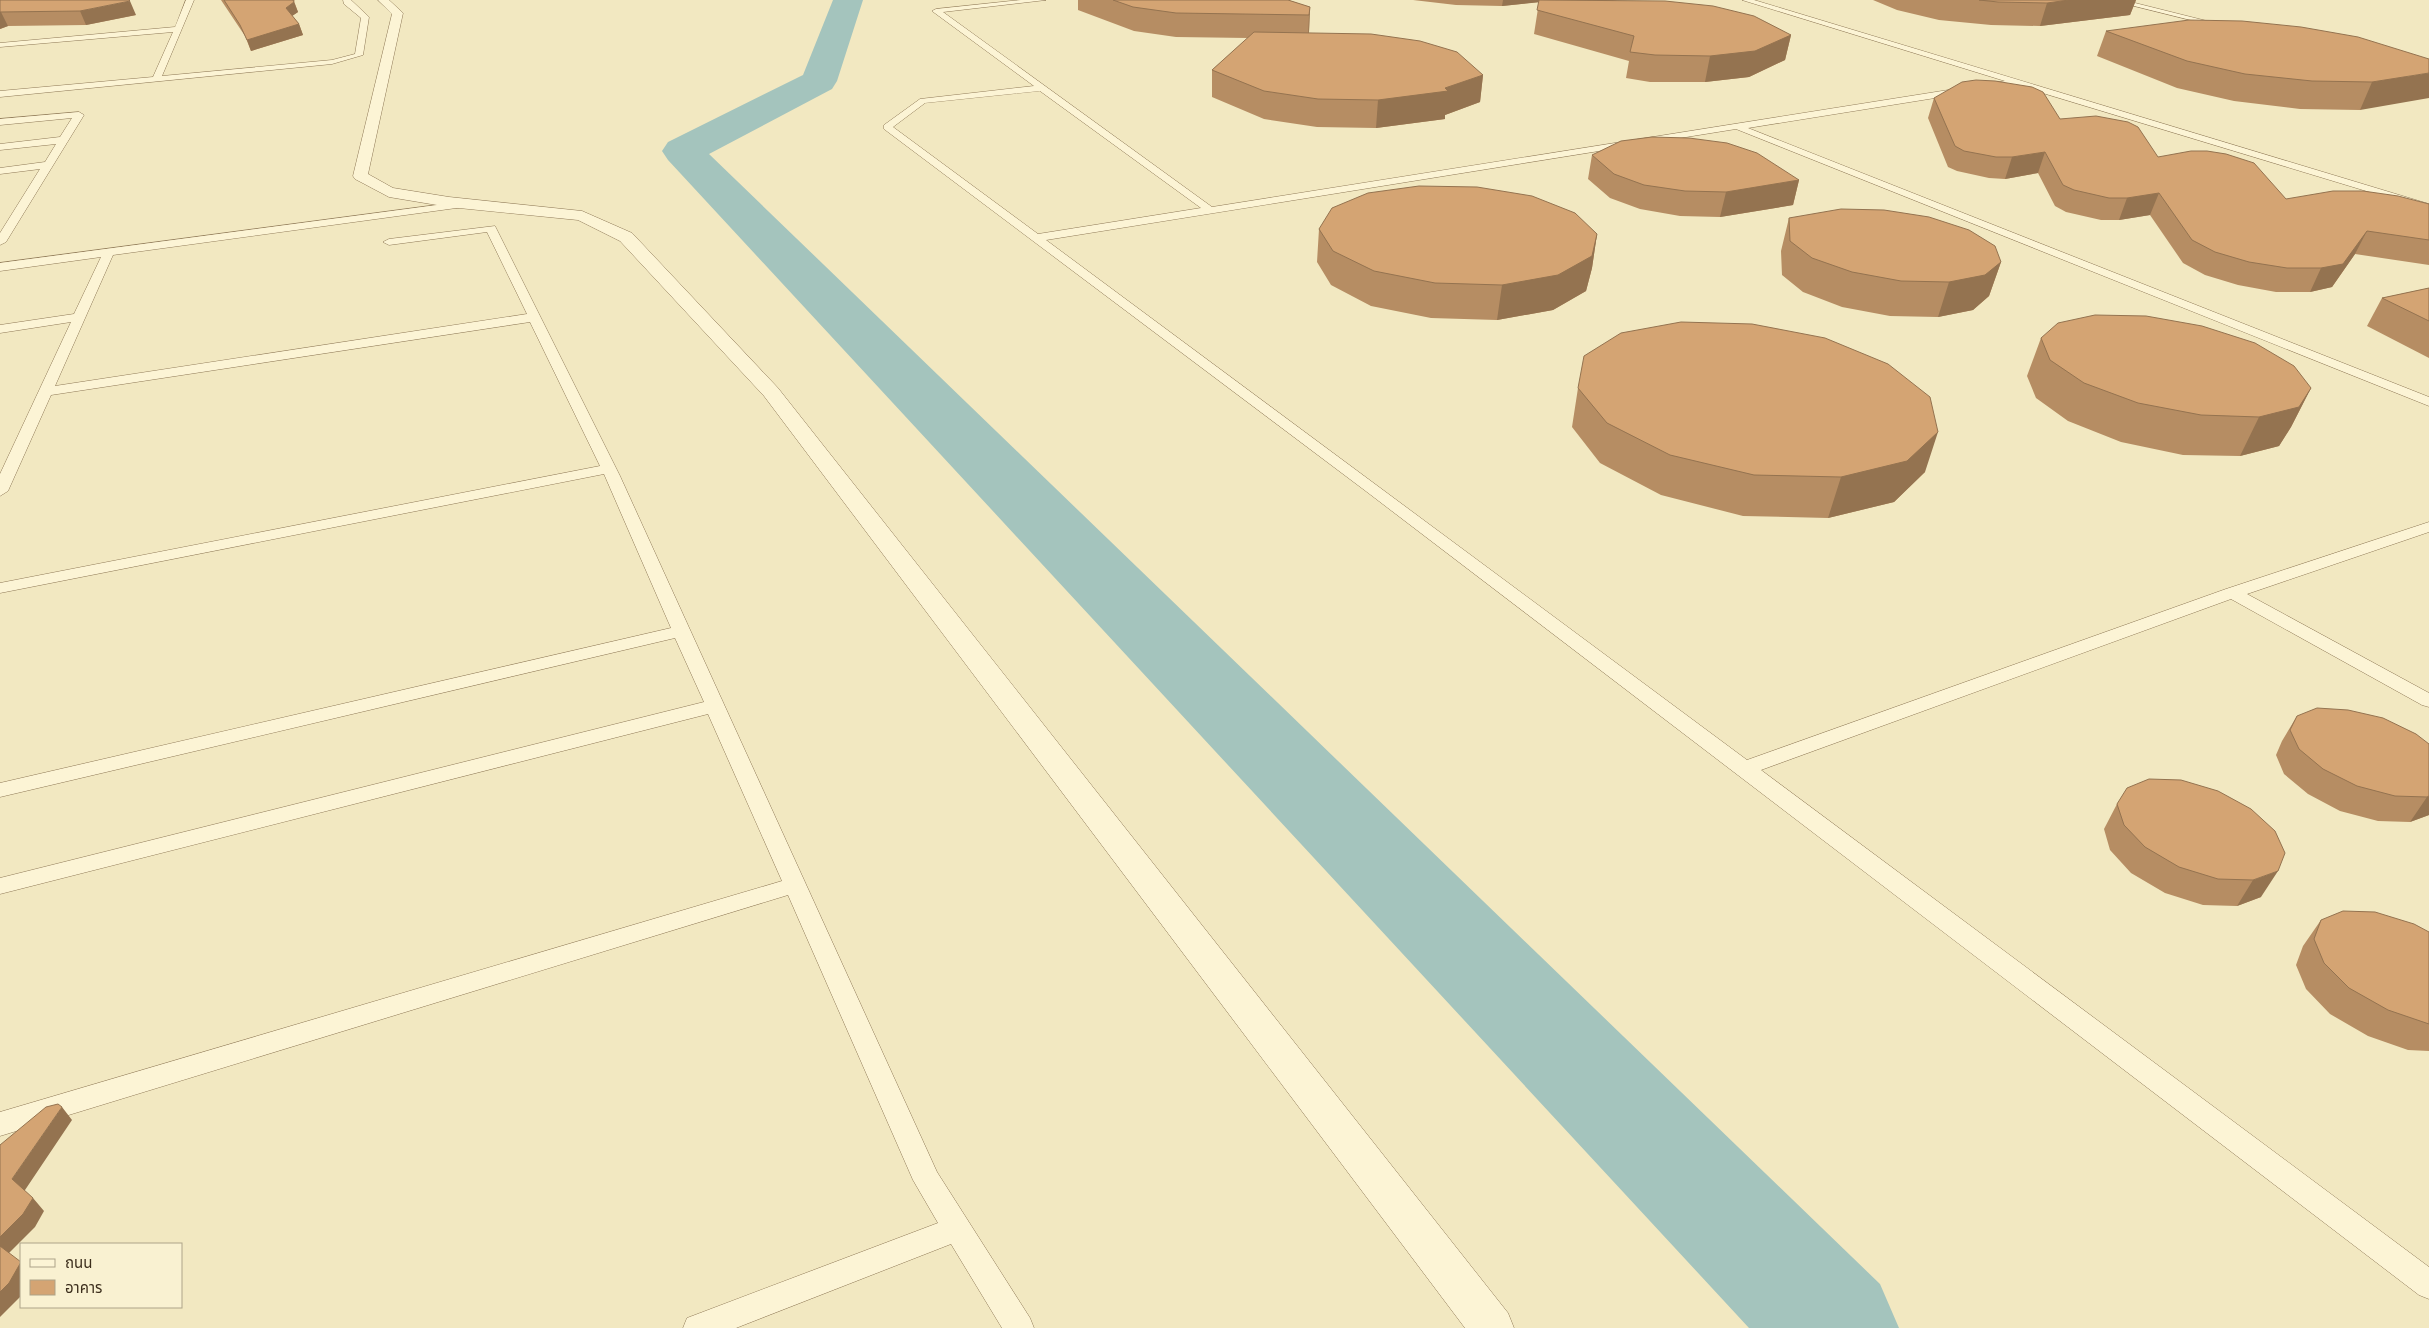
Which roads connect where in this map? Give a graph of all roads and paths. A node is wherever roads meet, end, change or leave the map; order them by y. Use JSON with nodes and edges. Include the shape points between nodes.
{"nodes":[{"id":1,"x":190,"y":0,"type":"edge"},
{"id":2,"x":347,"y":0,"type":"edge"},
{"id":3,"x":383,"y":0,"type":"edge"},
{"id":4,"x":1042,"y":0,"type":"edge"},
{"id":5,"x":1746,"y":0,"type":"edge"},
{"id":6,"x":2114,"y":0,"type":"edge"},
{"id":7,"x":2229,"y":27,"type":"edge"},
{"id":8,"x":177,"y":29,"type":"junction"},
{"id":9,"x":0,"y":45,"type":"edge"},
{"id":10,"x":156,"y":79,"type":"junction"},
{"id":11,"x":2017,"y":82,"type":"junction"},
{"id":12,"x":1042,"y":88,"type":"junction"},
{"id":13,"x":0,"y":94,"type":"edge"},
{"id":14,"x":0,"y":122,"type":"edge"},
{"id":15,"x":1737,"y":126,"type":"junction"},
{"id":16,"x":63,"y":140,"type":"junction"},
{"id":17,"x":0,"y":147,"type":"edge"},
{"id":18,"x":48,"y":166,"type":"junction"},
{"id":19,"x":0,"y":171,"type":"edge"},
{"id":20,"x":467,"y":204,"type":"junction"},
{"id":21,"x":2429,"y":208,"type":"edge"},
{"id":22,"x":1210,"y":210,"type":"junction"},
{"id":23,"x":1035,"y":238,"type":"junction"},
{"id":24,"x":0,"y":242,"type":"edge"},
{"id":25,"x":389,"y":242,"type":"dead end"},
{"id":26,"x":109,"y":252,"type":"junction"},
{"id":27,"x":0,"y":267,"type":"edge"},
{"id":28,"x":534,"y":317,"type":"junction"},
{"id":29,"x":79,"y":318,"type":"junction"},
{"id":30,"x":0,"y":329,"type":"edge"},
{"id":31,"x":45,"y":392,"type":"junction"},
{"id":32,"x":2429,"y":402,"type":"edge"},
{"id":33,"x":608,"y":469,"type":"junction"},
{"id":34,"x":4,"y":474,"type":"edge"},
{"id":35,"x":0,"y":491,"type":"edge"},
{"id":36,"x":2429,"y":527,"type":"edge"},
{"id":37,"x":0,"y":588,"type":"edge"},
{"id":38,"x":2232,"y":593,"type":"junction"},
{"id":39,"x":681,"y":631,"type":"junction"},
{"id":40,"x":2429,"y":701,"type":"edge"},
{"id":41,"x":714,"y":706,"type":"junction"},
{"id":42,"x":1743,"y":769,"type":"junction"},
{"id":43,"x":0,"y":790,"type":"edge"},
{"id":44,"x":795,"y":885,"type":"junction"},
{"id":45,"x":0,"y":886,"type":"edge"},
{"id":46,"x":0,"y":1124,"type":"edge"},
{"id":47,"x":958,"y":1228,"type":"junction"},
{"id":48,"x":2429,"y":1285,"type":"edge"},
{"id":49,"x":698,"y":1328,"type":"edge"},
{"id":50,"x":1019,"y":1328,"type":"edge"},
{"id":51,"x":1492,"y":1328,"type":"edge"}],
"edges":[{"from":1,"to":8,"type":"lane"},
{"from":2,"to":10,"type":"lane","via":[[365,17],[359,55],[332,62]]},
{"from":3,"to":20,"type":"street","via":[[398,13],[360,176],[388,192]]},
{"from":4,"to":12,"type":"lane","via":[[936,11]]},
{"from":5,"to":11,"type":"lane"},
{"from":6,"to":7,"type":"lane"},
{"from":8,"to":9,"type":"lane"},
{"from":8,"to":10,"type":"lane"},
{"from":10,"to":13,"type":"lane"},
{"from":11,"to":15,"type":"lane"},
{"from":11,"to":21,"type":"lane"},
{"from":12,"to":22,"type":"lane"},
{"from":12,"to":23,"type":"lane","via":[[923,101],[887,127]]},
{"from":14,"to":16,"type":"lane","via":[[78,115]]},
{"from":15,"to":22,"type":"lane"},
{"from":15,"to":32,"type":"lane"},
{"from":16,"to":17,"type":"lane"},
{"from":16,"to":18,"type":"lane"},
{"from":18,"to":19,"type":"lane"},
{"from":18,"to":24,"type":"lane"},
{"from":20,"to":26,"type":"lane"},
{"from":20,"to":51,"type":"street","via":[[582,216],[626,237],[771,392]]},
{"from":22,"to":23,"type":"lane"},
{"from":23,"to":42,"type":"lane"},
{"from":25,"to":28,"type":"lane","via":[[490,228]]},
{"from":26,"to":27,"type":"lane"},
{"from":26,"to":29,"type":"lane"},
{"from":28,"to":31,"type":"lane"},
{"from":28,"to":33,"type":"lane"},
{"from":29,"to":30,"type":"lane"},
{"from":29,"to":31,"type":"lane"},
{"from":31,"to":34,"type":"lane"},
{"from":33,"to":37,"type":"lane"},
{"from":33,"to":39,"type":"lane"},
{"from":34,"to":35,"type":"lane"},
{"from":36,"to":38,"type":"lane"},
{"from":38,"to":40,"type":"lane"},
{"from":38,"to":42,"type":"lane"},
{"from":39,"to":41,"type":"lane"},
{"from":39,"to":43,"type":"lane"},
{"from":41,"to":44,"type":"lane"},
{"from":41,"to":45,"type":"lane"},
{"from":42,"to":48,"type":"lane"},
{"from":44,"to":46,"type":"lane"},
{"from":44,"to":47,"type":"lane","via":[[928,1180]]},
{"from":47,"to":49,"type":"lane"},
{"from":47,"to":50,"type":"lane"}]}
